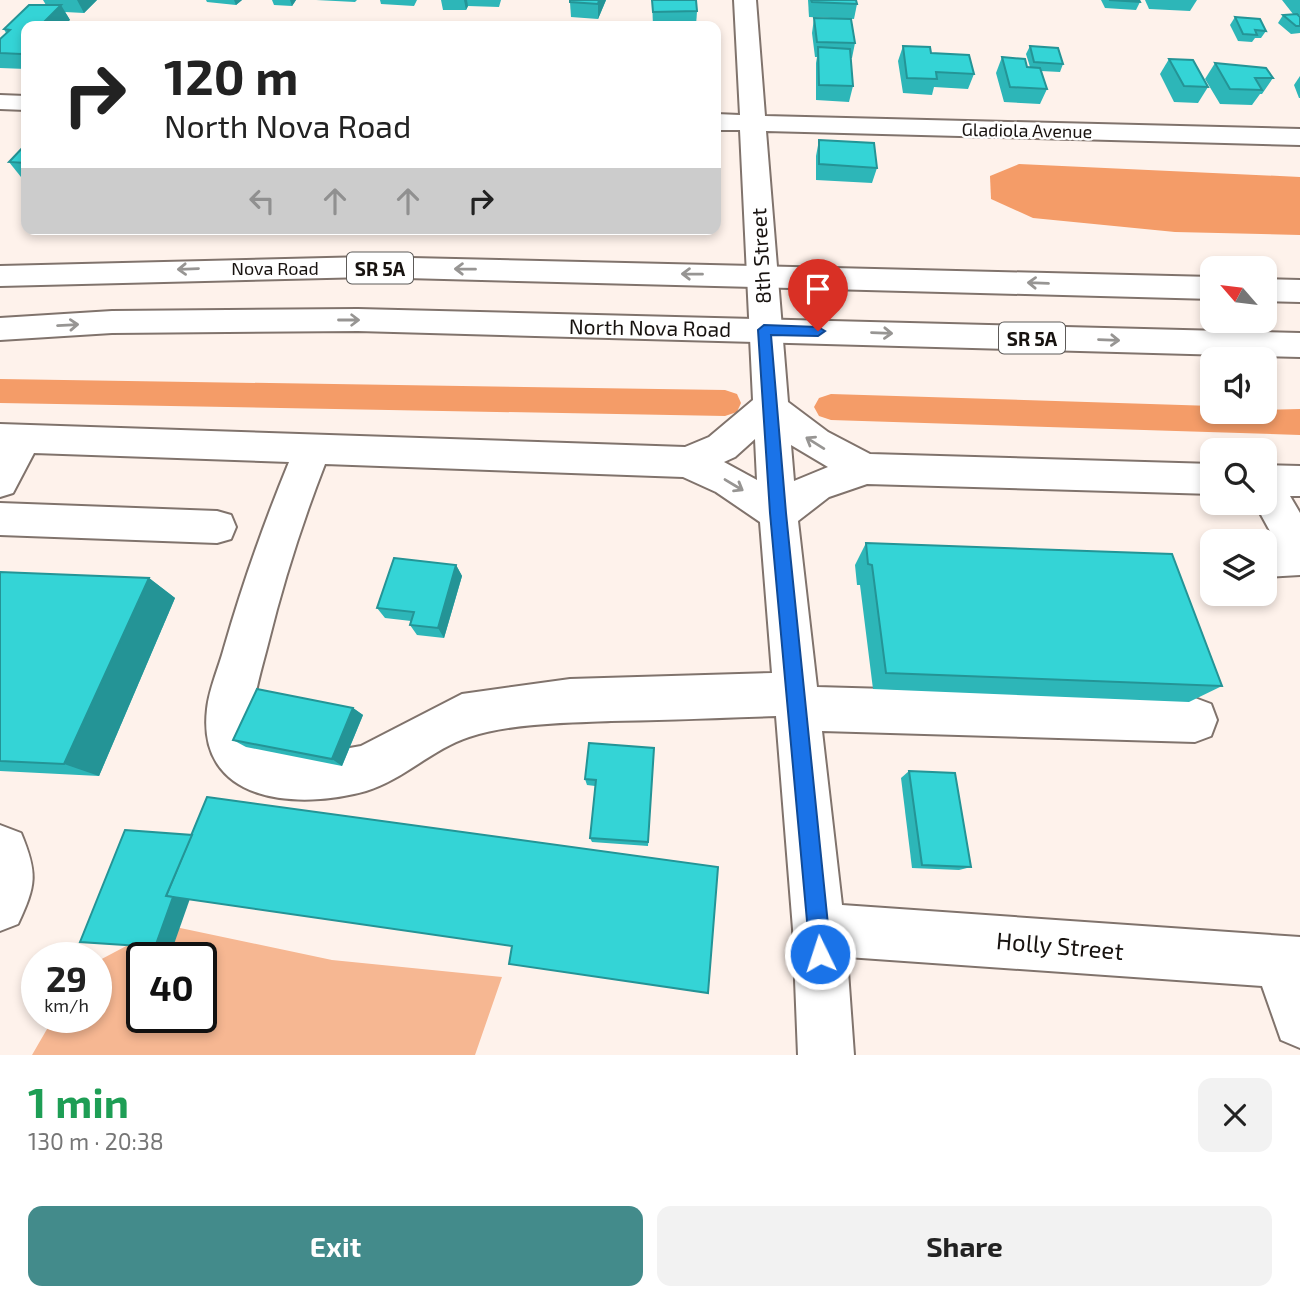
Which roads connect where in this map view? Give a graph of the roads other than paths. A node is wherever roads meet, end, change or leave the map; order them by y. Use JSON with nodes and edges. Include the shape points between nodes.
{"nodes":[{"id":1,"x":746,"y":0,"type":"edge"},
{"id":2,"x":0,"y":102,"type":"edge"},
{"id":3,"x":21,"y":103,"type":"edge"},
{"id":4,"x":721,"y":122,"type":"edge"},
{"id":5,"x":754,"y":123,"type":"junction"},
{"id":6,"x":1300,"y":137,"type":"edge"},
{"id":7,"x":760,"y":275,"type":"junction"},
{"id":8,"x":0,"y":276,"type":"edge"},
{"id":9,"x":1200,"y":288,"type":"edge"},
{"id":10,"x":1278,"y":290,"type":"edge"},
{"id":11,"x":1300,"y":291,"type":"edge"},
{"id":12,"x":0,"y":329,"type":"edge"},
{"id":13,"x":764,"y":330,"type":"junction"},
{"id":14,"x":1300,"y":345,"type":"edge"},
{"id":15,"x":770,"y":406,"type":"junction"},
{"id":16,"x":12,"y":439,"type":"edge"},
{"id":17,"x":313,"y":449,"type":"junction"},
{"id":18,"x":687,"y":463,"type":"junction"},
{"id":19,"x":867,"y":469,"type":"junction"},
{"id":20,"x":1200,"y":479,"type":"edge"},
{"id":21,"x":1277,"y":480,"type":"edge"},
{"id":22,"x":1300,"y":481,"type":"edge"},
{"id":23,"x":0,"y":482,"type":"edge"},
{"id":24,"x":1277,"y":508,"type":"edge"},
{"id":25,"x":778,"y":513,"type":"junction"},
{"id":26,"x":0,"y":519,"type":"edge"},
{"id":27,"x":217,"y":527,"type":"dead end"},
{"id":28,"x":1300,"y":549,"type":"edge"},
{"id":29,"x":1300,"y":558,"type":"edge"},
{"id":30,"x":1277,"y":559,"type":"edge"},
{"id":31,"x":796,"y":701,"type":"junction"},
{"id":32,"x":1195,"y":720,"type":"dead end"},
{"id":33,"x":0,"y":849,"type":"edge"},
{"id":34,"x":0,"y":905,"type":"edge"},
{"id":35,"x":819,"y":929,"type":"junction"},
{"id":36,"x":1290,"y":963,"type":"edge"},
{"id":37,"x":1300,"y":1021,"type":"edge"},
{"id":38,"x":826,"y":1055,"type":"edge"}],
"edges":[{"from":1,"to":5,"type":"street","name":"8th Street"},
{"from":2,"to":3,"type":"street"},
{"from":4,"to":5,"type":"street","name":"Gladiola Avenue"},
{"from":5,"to":6,"type":"street","name":"Gladiola Avenue"},
{"from":5,"to":7,"type":"street","name":"8th Street"},
{"from":7,"to":8,"type":"street","name":"Nova Road","number":"SR 5A","one_way":true,"via":[[368,267]]},
{"from":9,"to":7,"type":"street","number":"SR 5A","one_way":true},
{"from":7,"to":13,"type":"street","name":"8th Street"},
{"from":10,"to":11,"type":"street"},
{"from":12,"to":13,"type":"street","name":"North Nova Road","number":"SR 5A","one_way":true,"via":[[112,322],[358,320]]},
{"from":13,"to":14,"type":"street","name":"North Nova Road","number":"SR 5A","one_way":true},
{"from":13,"to":15,"type":"street","name":"8th Street"},
{"from":15,"to":18,"type":"street","via":[[722,447]]},
{"from":19,"to":15,"type":"street","one_way":true,"via":[[829,453]]},
{"from":15,"to":25,"type":"street","name":"8th Street"},
{"from":16,"to":17,"type":"street"},
{"from":16,"to":23,"type":"street"},
{"from":17,"to":18,"type":"street"},
{"from":17,"to":31,"type":"street","via":[[261,593],[229,709],[236,753],[266,774],[316,777],[366,768],[462,716],[520,706],[570,701]]},
{"from":18,"to":25,"type":"street","one_way":true,"via":[[729,481]]},
{"from":19,"to":20,"type":"street"},
{"from":19,"to":25,"type":"street","via":[[816,486]]},
{"from":21,"to":22,"type":"street"},
{"from":24,"to":28,"type":"street"},
{"from":25,"to":31,"type":"street","name":"8th Street"},
{"from":26,"to":27,"type":"street"},
{"from":29,"to":30,"type":"street"},
{"from":31,"to":32,"type":"street"},
{"from":31,"to":35,"type":"street","name":"8th Street"},
{"from":33,"to":34,"type":"street","via":[[4,850],[10,886]]},
{"from":35,"to":36,"type":"street","name":"Holly Street"},
{"from":35,"to":38,"type":"street","name":"8th Street"},
{"from":36,"to":37,"type":"street"}]}
